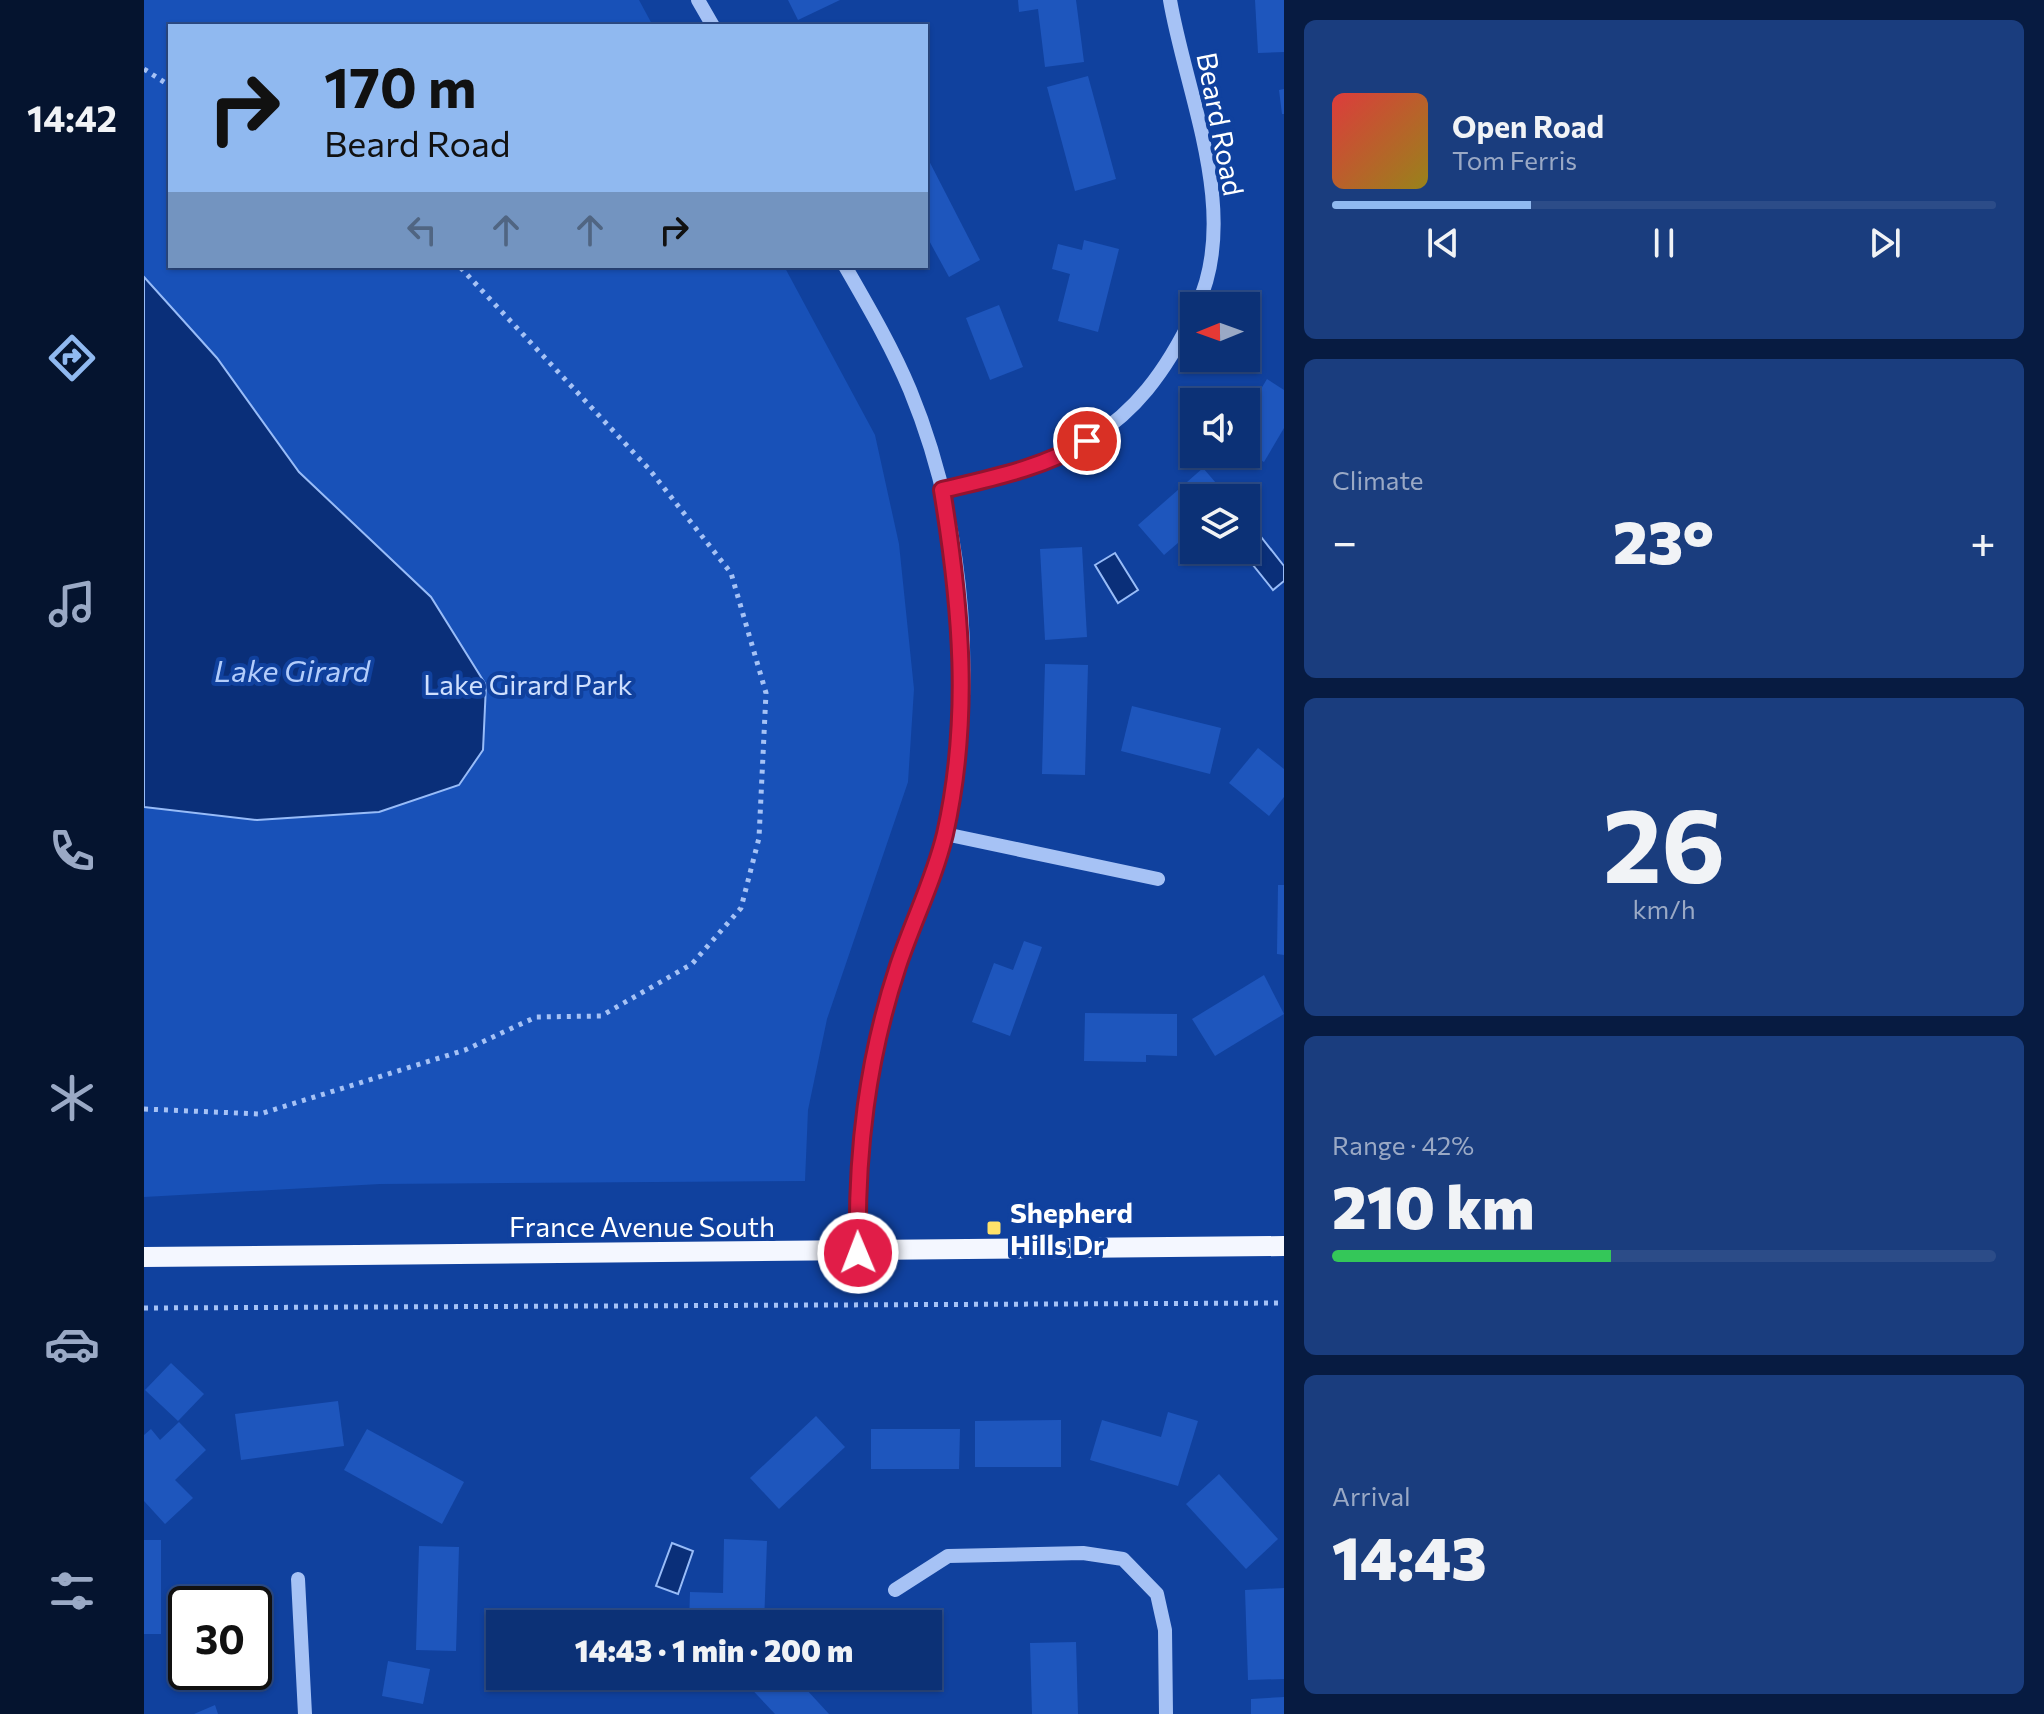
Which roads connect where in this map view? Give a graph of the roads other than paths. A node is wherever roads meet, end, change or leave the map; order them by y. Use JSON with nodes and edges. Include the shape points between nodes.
{"nodes":[{"id":1,"x":698,"y":0,"type":"edge"},
{"id":2,"x":1170,"y":0,"type":"edge"},
{"id":3,"x":712,"y":24,"type":"edge"},
{"id":4,"x":846,"y":268,"type":"edge"},
{"id":5,"x":1200,"y":292,"type":"edge"},
{"id":6,"x":1180,"y":342,"type":"edge"},
{"id":7,"x":942,"y":490,"type":"junction"},
{"id":8,"x":945,"y":834,"type":"junction"},
{"id":9,"x":1158,"y":879,"type":"dead end"},
{"id":10,"x":1284,"y":1246,"type":"edge"},
{"id":11,"x":858,"y":1253,"type":"junction"},
{"id":12,"x":144,"y":1257,"type":"edge"},
{"id":13,"x":298,"y":1579,"type":"dead end"},
{"id":14,"x":895,"y":1590,"type":"dead end"},
{"id":15,"x":305,"y":1714,"type":"edge"},
{"id":16,"x":1166,"y":1714,"type":"edge"}],
"edges":[{"from":1,"to":3,"type":"street"},
{"from":2,"to":5,"type":"street","name":"Beard Road","via":[[1213,191],[1212,243]]},
{"from":4,"to":7,"type":"street","via":[[910,390]]},
{"from":6,"to":7,"type":"street","via":[[1149,388],[1110,427],[1065,455]]},
{"from":7,"to":8,"type":"street","via":[[957,583],[963,681]]},
{"from":8,"to":9,"type":"street"},
{"from":8,"to":11,"type":"street","via":[[874,1051],[857,1179]]},
{"from":10,"to":11,"type":"main road","name":"France Avenue South"},
{"from":11,"to":12,"type":"main road","name":"France Avenue South"},
{"from":13,"to":15,"type":"street"},
{"from":14,"to":16,"type":"street","via":[[948,1556],[1083,1553],[1123,1559],[1157,1594],[1165,1630]]}]}
